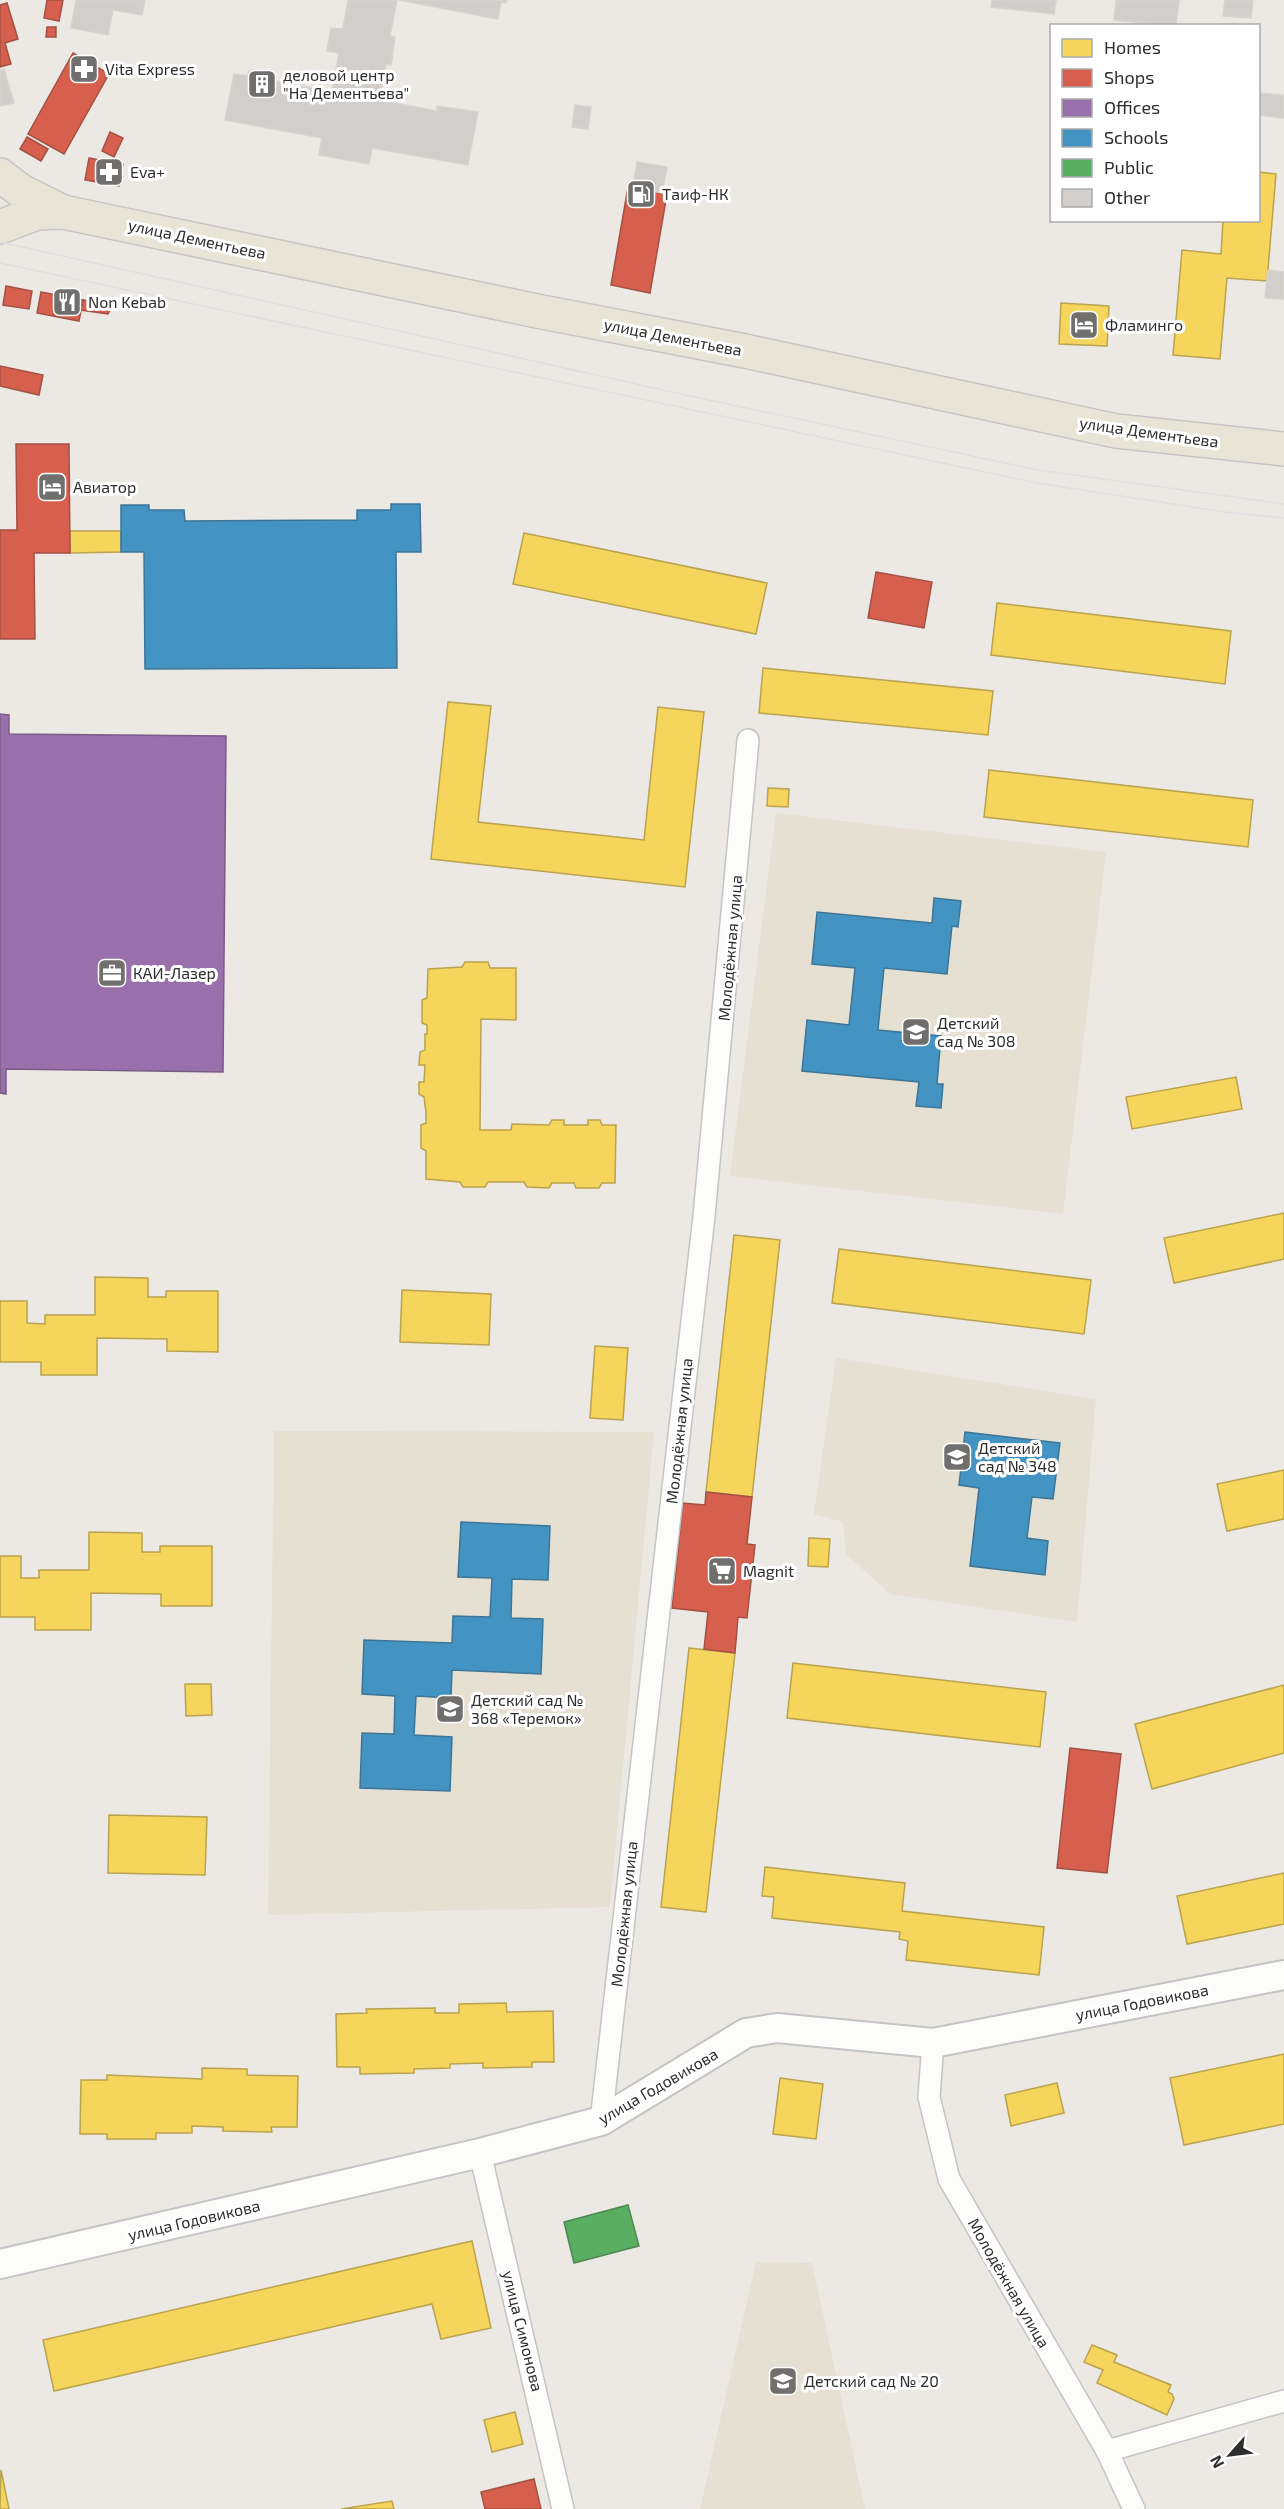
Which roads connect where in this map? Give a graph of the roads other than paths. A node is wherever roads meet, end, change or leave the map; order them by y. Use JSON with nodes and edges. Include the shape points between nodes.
{"nodes":[{"id":1,"x":0,"y":175,"type":"edge"},
{"id":2,"x":63,"y":212,"type":"junction"},
{"id":3,"x":0,"y":227,"type":"edge"},
{"id":4,"x":1284,"y":449,"type":"edge"},
{"id":5,"x":748,"y":740,"type":"dead end"},
{"id":6,"x":1284,"y":1975,"type":"edge"},
{"id":7,"x":933,"y":2043,"type":"junction"},
{"id":8,"x":601,"y":2121,"type":"junction"},
{"id":9,"x":480,"y":2153,"type":"junction"},
{"id":10,"x":0,"y":2264,"type":"edge"},
{"id":11,"x":1284,"y":2401,"type":"edge"},
{"id":12,"x":1107,"y":2451,"type":"junction"},
{"id":13,"x":563,"y":2509,"type":"edge"},
{"id":14,"x":1134,"y":2509,"type":"edge"}],
"edges":[{"from":1,"to":2,"type":"main road","name":"улица Дементьева","via":[[21,191]]},
{"from":2,"to":3,"type":"main road","name":"улица Дементьева","via":[[37,213]]},
{"from":2,"to":4,"type":"main road","name":"улица Дементьева","via":[[1116,431]]},
{"from":5,"to":8,"type":"street","name":"Молодёжная улица","via":[[704,1216]]},
{"from":6,"to":7,"type":"street","name":"улица Годовикова"},
{"from":7,"to":8,"type":"street","name":"улица Годовикова","via":[[777,2028],[746,2033]]},
{"from":7,"to":12,"type":"street","name":"Молодёжная улица","via":[[929,2097],[949,2179]]},
{"from":8,"to":9,"type":"street","name":"улица Годовикова"},
{"from":9,"to":10,"type":"street","name":"улица Годовикова"},
{"from":9,"to":13,"type":"street","name":"улица Симонова"},
{"from":11,"to":12,"type":"street"},
{"from":12,"to":14,"type":"street","name":"Молодёжная улица"}]}
